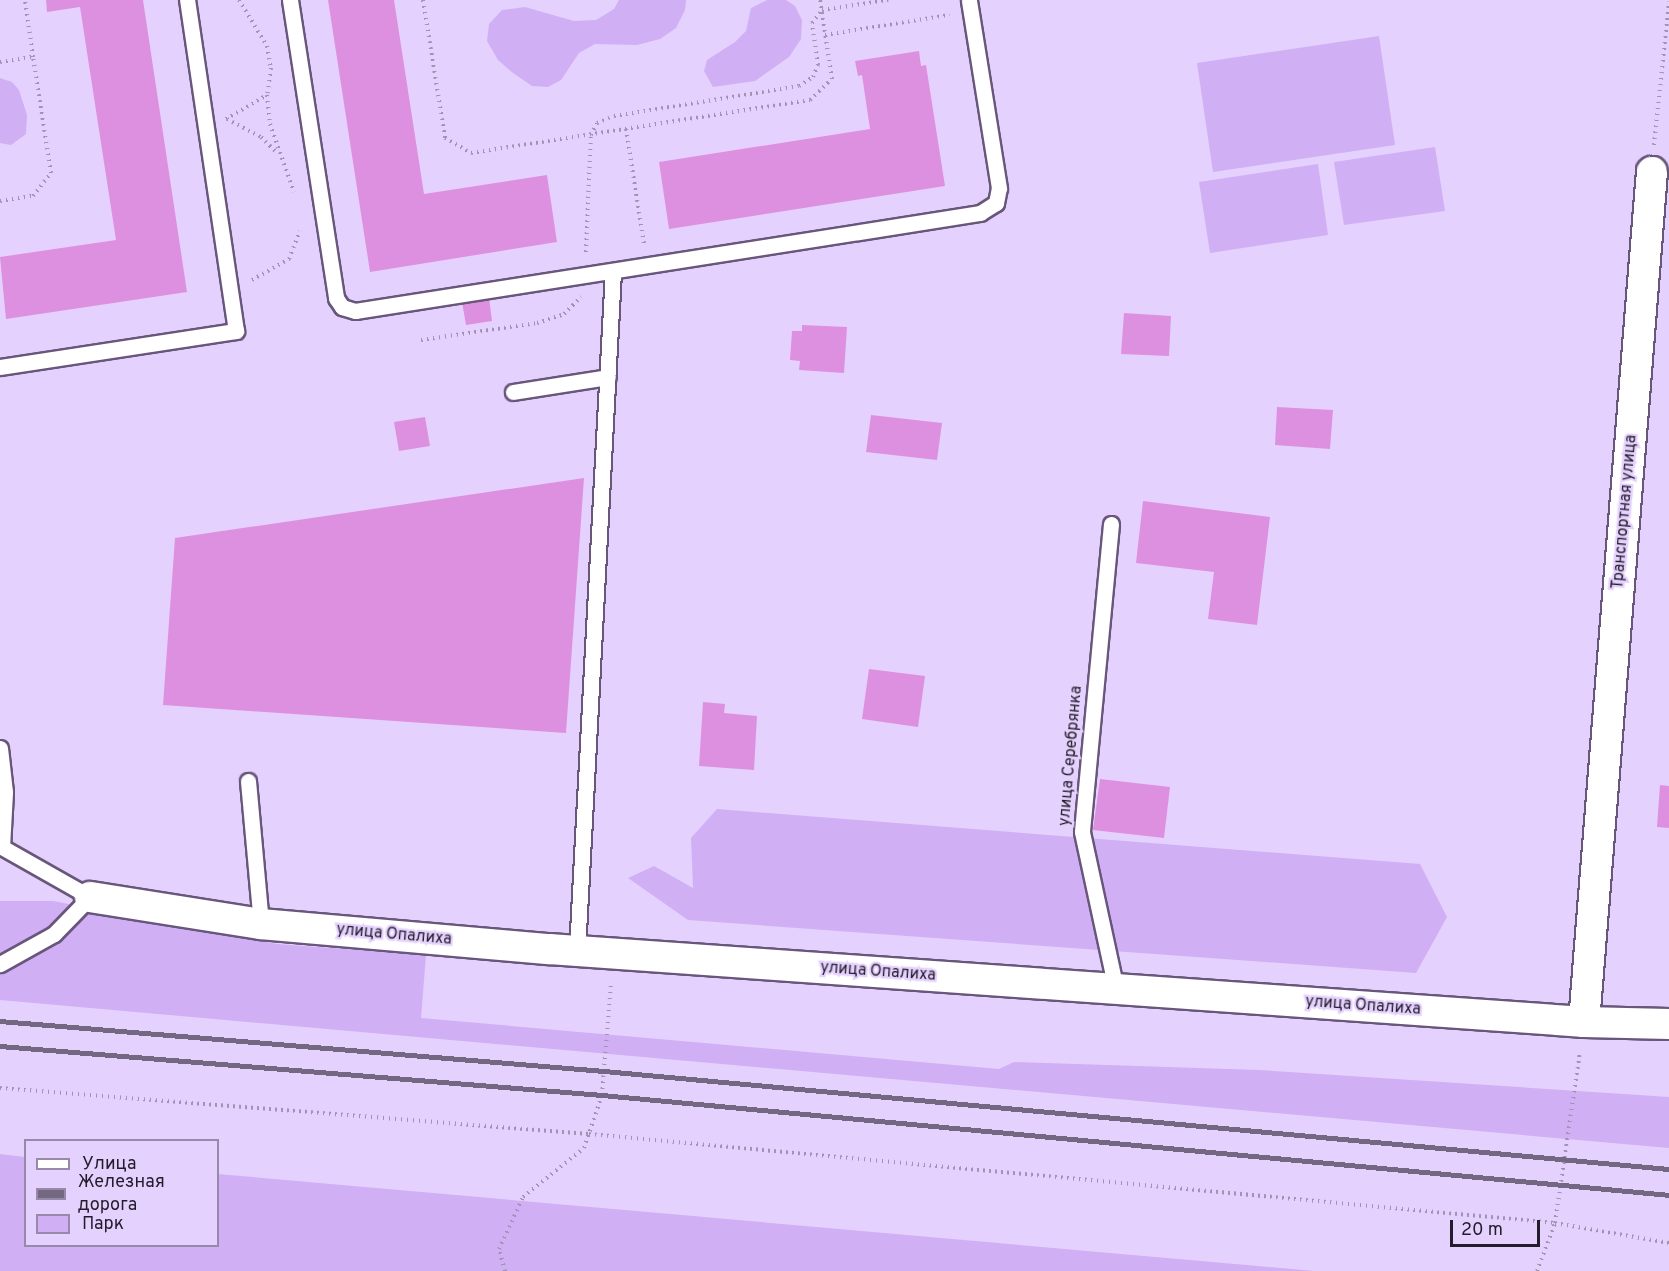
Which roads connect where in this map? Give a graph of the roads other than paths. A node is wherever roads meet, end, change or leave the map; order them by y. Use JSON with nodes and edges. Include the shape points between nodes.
{"nodes":[{"id":1,"x":187,"y":0,"type":"edge"},
{"id":2,"x":290,"y":0,"type":"edge"},
{"id":3,"x":970,"y":6,"type":"edge"},
{"id":4,"x":1652,"y":172,"type":"road end"},
{"id":5,"x":613,"y":271,"type":"junction"},
{"id":6,"x":0,"y":367,"type":"edge"},
{"id":7,"x":608,"y":377,"type":"junction"},
{"id":8,"x":513,"y":392,"type":"dead end"},
{"id":9,"x":1111,"y":524,"type":"dead end"},
{"id":10,"x":0,"y":748,"type":"edge"},
{"id":11,"x":248,"y":781,"type":"dead end"},
{"id":12,"x":1,"y":847,"type":"edge"},
{"id":13,"x":90,"y":897,"type":"junction"},
{"id":14,"x":261,"y":924,"type":"junction"},
{"id":15,"x":577,"y":951,"type":"junction"},
{"id":16,"x":0,"y":964,"type":"edge"},
{"id":17,"x":1116,"y":989,"type":"junction"},
{"id":18,"x":1584,"y":1022,"type":"junction"},
{"id":19,"x":1669,"y":1024,"type":"edge"}],
"edges":[{"from":1,"to":6,"type":"lane","via":[[236,332]]},
{"from":2,"to":5,"type":"lane","via":[[336,298],[342,307],[355,311]]},
{"from":3,"to":5,"type":"lane","via":[[999,188],[996,203],[980,213]]},
{"from":4,"to":18,"type":"street","name":"Транспортная улица"},
{"from":5,"to":7,"type":"lane"},
{"from":7,"to":8,"type":"lane"},
{"from":7,"to":15,"type":"lane"},
{"from":9,"to":17,"type":"lane","name":"улица Серебрянка","via":[[1082,832]]},
{"from":10,"to":12,"type":"lane","via":[[5,792]]},
{"from":11,"to":14,"type":"lane"},
{"from":12,"to":13,"type":"lane"},
{"from":13,"to":14,"type":"street","name":"улица Опалиха"},
{"from":13,"to":16,"type":"lane","via":[[54,934]]},
{"from":14,"to":15,"type":"street","name":"улица Опалиха"},
{"from":15,"to":17,"type":"street","name":"улица Опалиха"},
{"from":17,"to":18,"type":"street","name":"улица Опалиха"},
{"from":18,"to":19,"type":"street","name":"улица Опалиха"}]}
